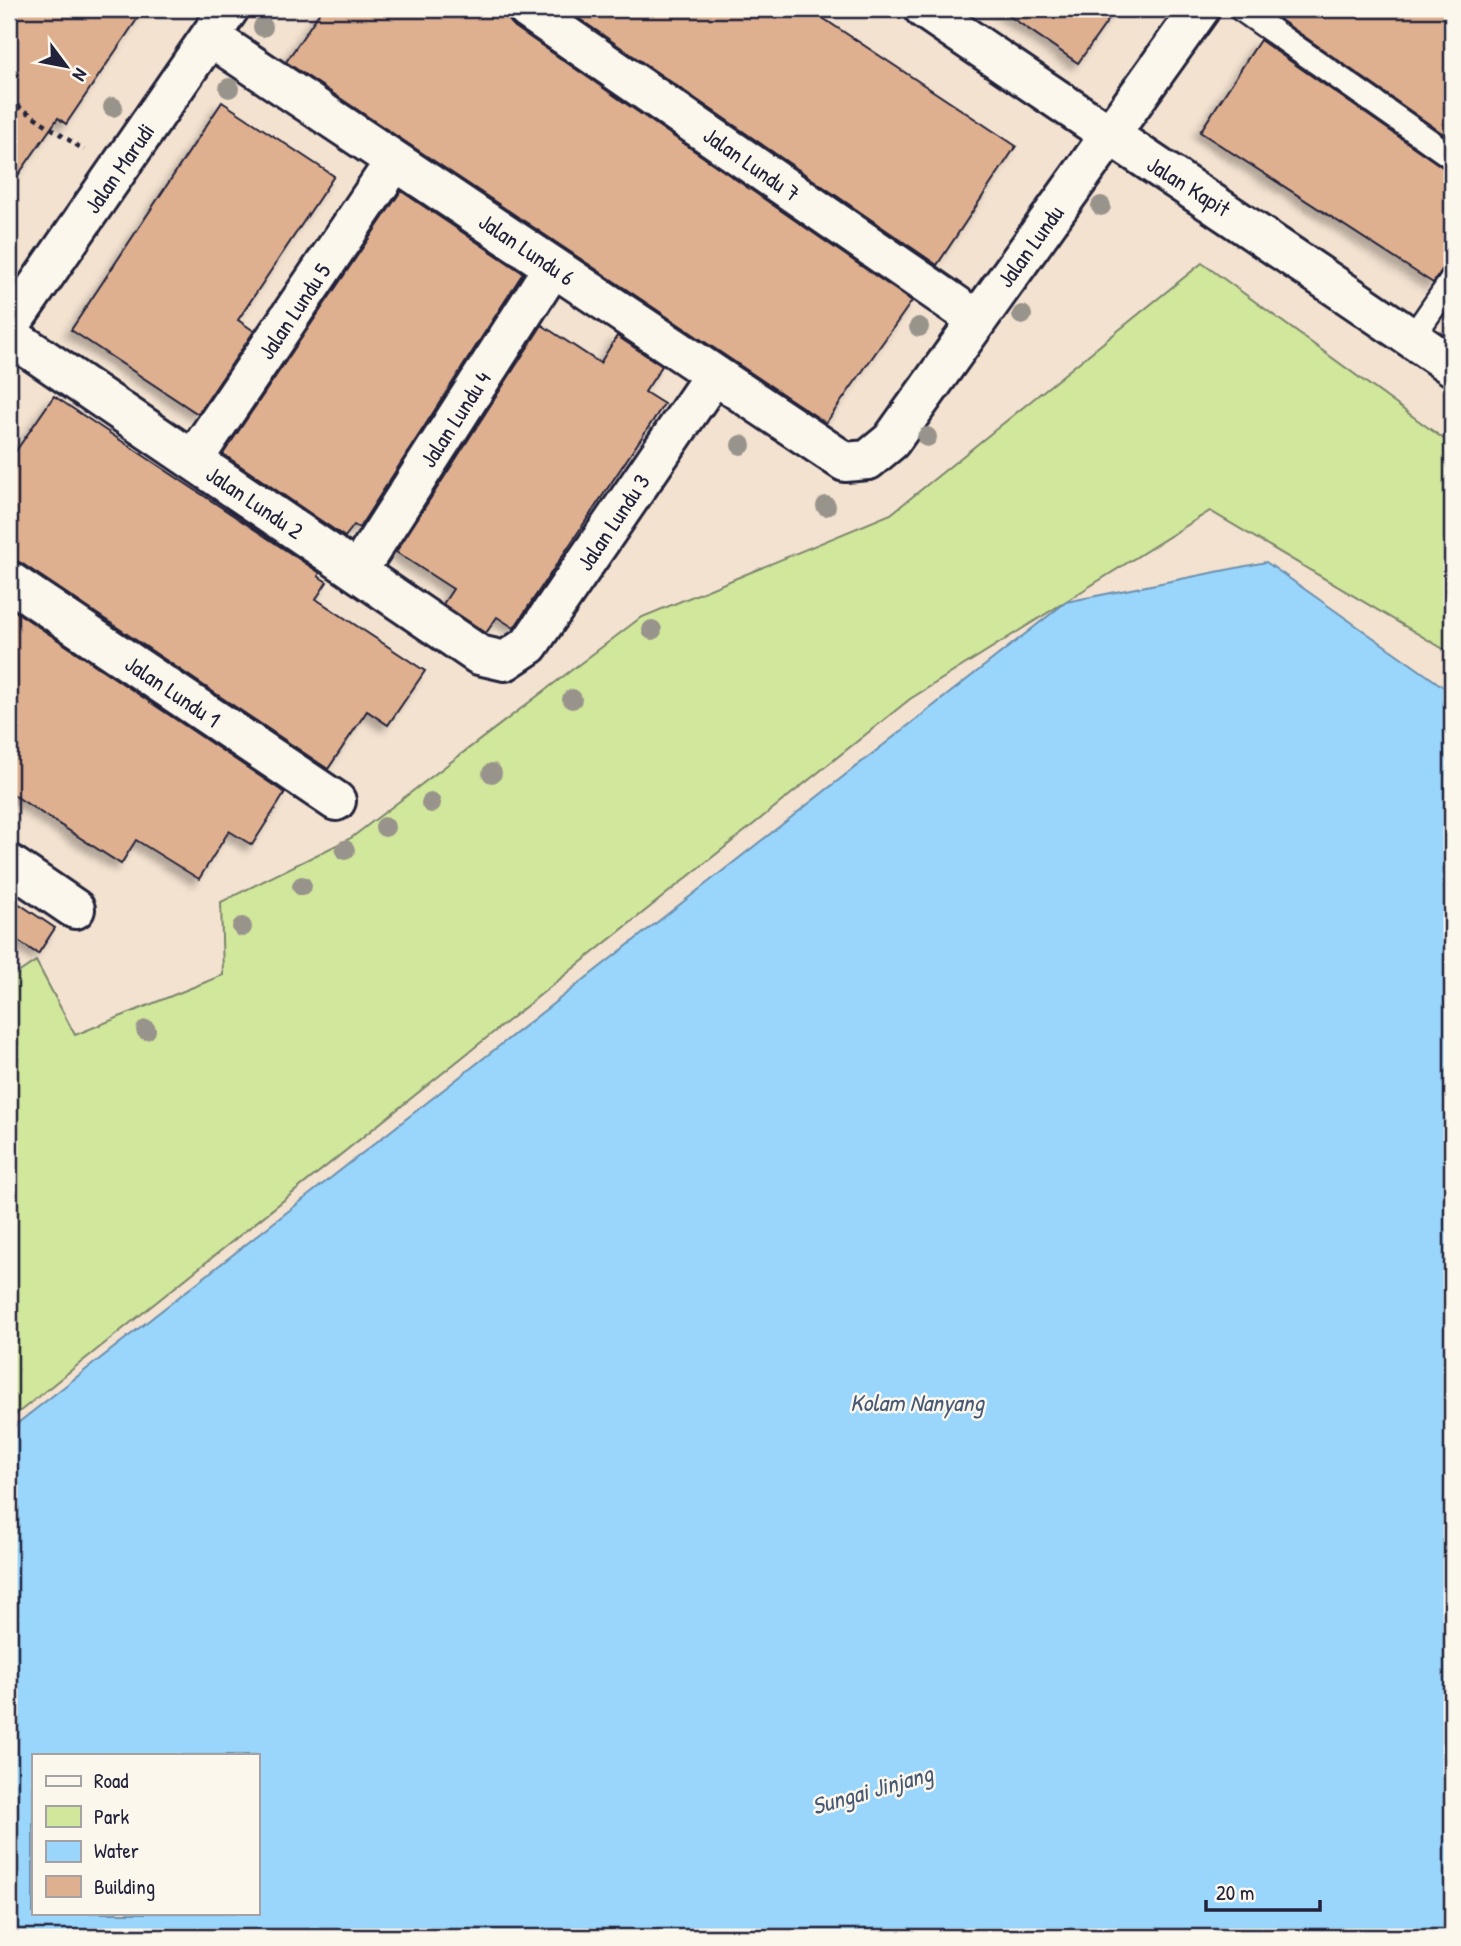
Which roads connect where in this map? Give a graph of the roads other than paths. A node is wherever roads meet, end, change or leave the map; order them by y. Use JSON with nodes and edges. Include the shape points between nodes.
{"nodes":[{"id":1,"x":527,"y":9,"type":"edge"},
{"id":2,"x":924,"y":9,"type":"edge"},
{"id":3,"x":1200,"y":9,"type":"edge"},
{"id":4,"x":1241,"y":9,"type":"edge"},
{"id":5,"x":220,"y":23,"type":"edge"},
{"id":6,"x":1110,"y":137,"type":"junction"},
{"id":7,"x":1452,"y":157,"type":"edge"},
{"id":8,"x":396,"y":161,"type":"junction"},
{"id":9,"x":553,"y":267,"type":"junction"},
{"id":10,"x":1452,"y":280,"type":"edge"},
{"id":11,"x":976,"y":319,"type":"junction"},
{"id":12,"x":9,"y":327,"type":"edge"},
{"id":13,"x":9,"y":335,"type":"edge"},
{"id":14,"x":1412,"y":338,"type":"junction"},
{"id":15,"x":1452,"y":366,"type":"edge"},
{"id":16,"x":714,"y":375,"type":"junction"},
{"id":17,"x":193,"y":460,"type":"junction"},
{"id":18,"x":845,"y":462,"type":"joint"},
{"id":19,"x":357,"y":572,"type":"junction"},
{"id":20,"x":9,"y":581,"type":"edge"},
{"id":21,"x":505,"y":661,"type":"joint"},
{"id":22,"x":336,"y":801,"type":"dead end"},
{"id":23,"x":9,"y":864,"type":"edge"},
{"id":24,"x":75,"y":909,"type":"dead end"}],
"edges":[{"from":1,"to":11,"type":"street","name":"Jalan Lundu 7"},
{"from":2,"to":6,"type":"street","name":"Jalan Kapit"},
{"from":3,"to":6,"type":"street","name":"Jalan Lundu"},
{"from":4,"to":7,"type":"lane"},
{"from":5,"to":8,"type":"street","name":"Jalan Lundu 6"},
{"from":5,"to":12,"type":"street","name":"Jalan Marudi"},
{"from":6,"to":11,"type":"street","name":"Jalan Lundu"},
{"from":6,"to":14,"type":"street","name":"Jalan Kapit","via":[[1228,211]]},
{"from":8,"to":9,"type":"street","name":"Jalan Lundu 6"},
{"from":8,"to":17,"type":"street","name":"Jalan Lundu 5"},
{"from":9,"to":16,"type":"street","name":"Jalan Lundu 6"},
{"from":9,"to":19,"type":"street","name":"Jalan Lundu 4"},
{"from":10,"to":14,"type":"lane"},
{"from":11,"to":18,"type":"street","name":"Jalan Lundu","via":[[891,441],[868,460]]},
{"from":13,"to":17,"type":"street","name":"Jalan Lundu 2"},
{"from":14,"to":15,"type":"street","name":"Jalan Kapit"},
{"from":16,"to":18,"type":"street","name":"Jalan Lundu 6"},
{"from":16,"to":21,"type":"street","name":"Jalan Lundu 3","via":[[529,645]]},
{"from":17,"to":19,"type":"street","name":"Jalan Lundu 2"},
{"from":19,"to":21,"type":"street","name":"Jalan Lundu 2","via":[[479,655]]},
{"from":20,"to":22,"type":"street","name":"Jalan Lundu 1"},
{"from":23,"to":24,"type":"street"}]}
